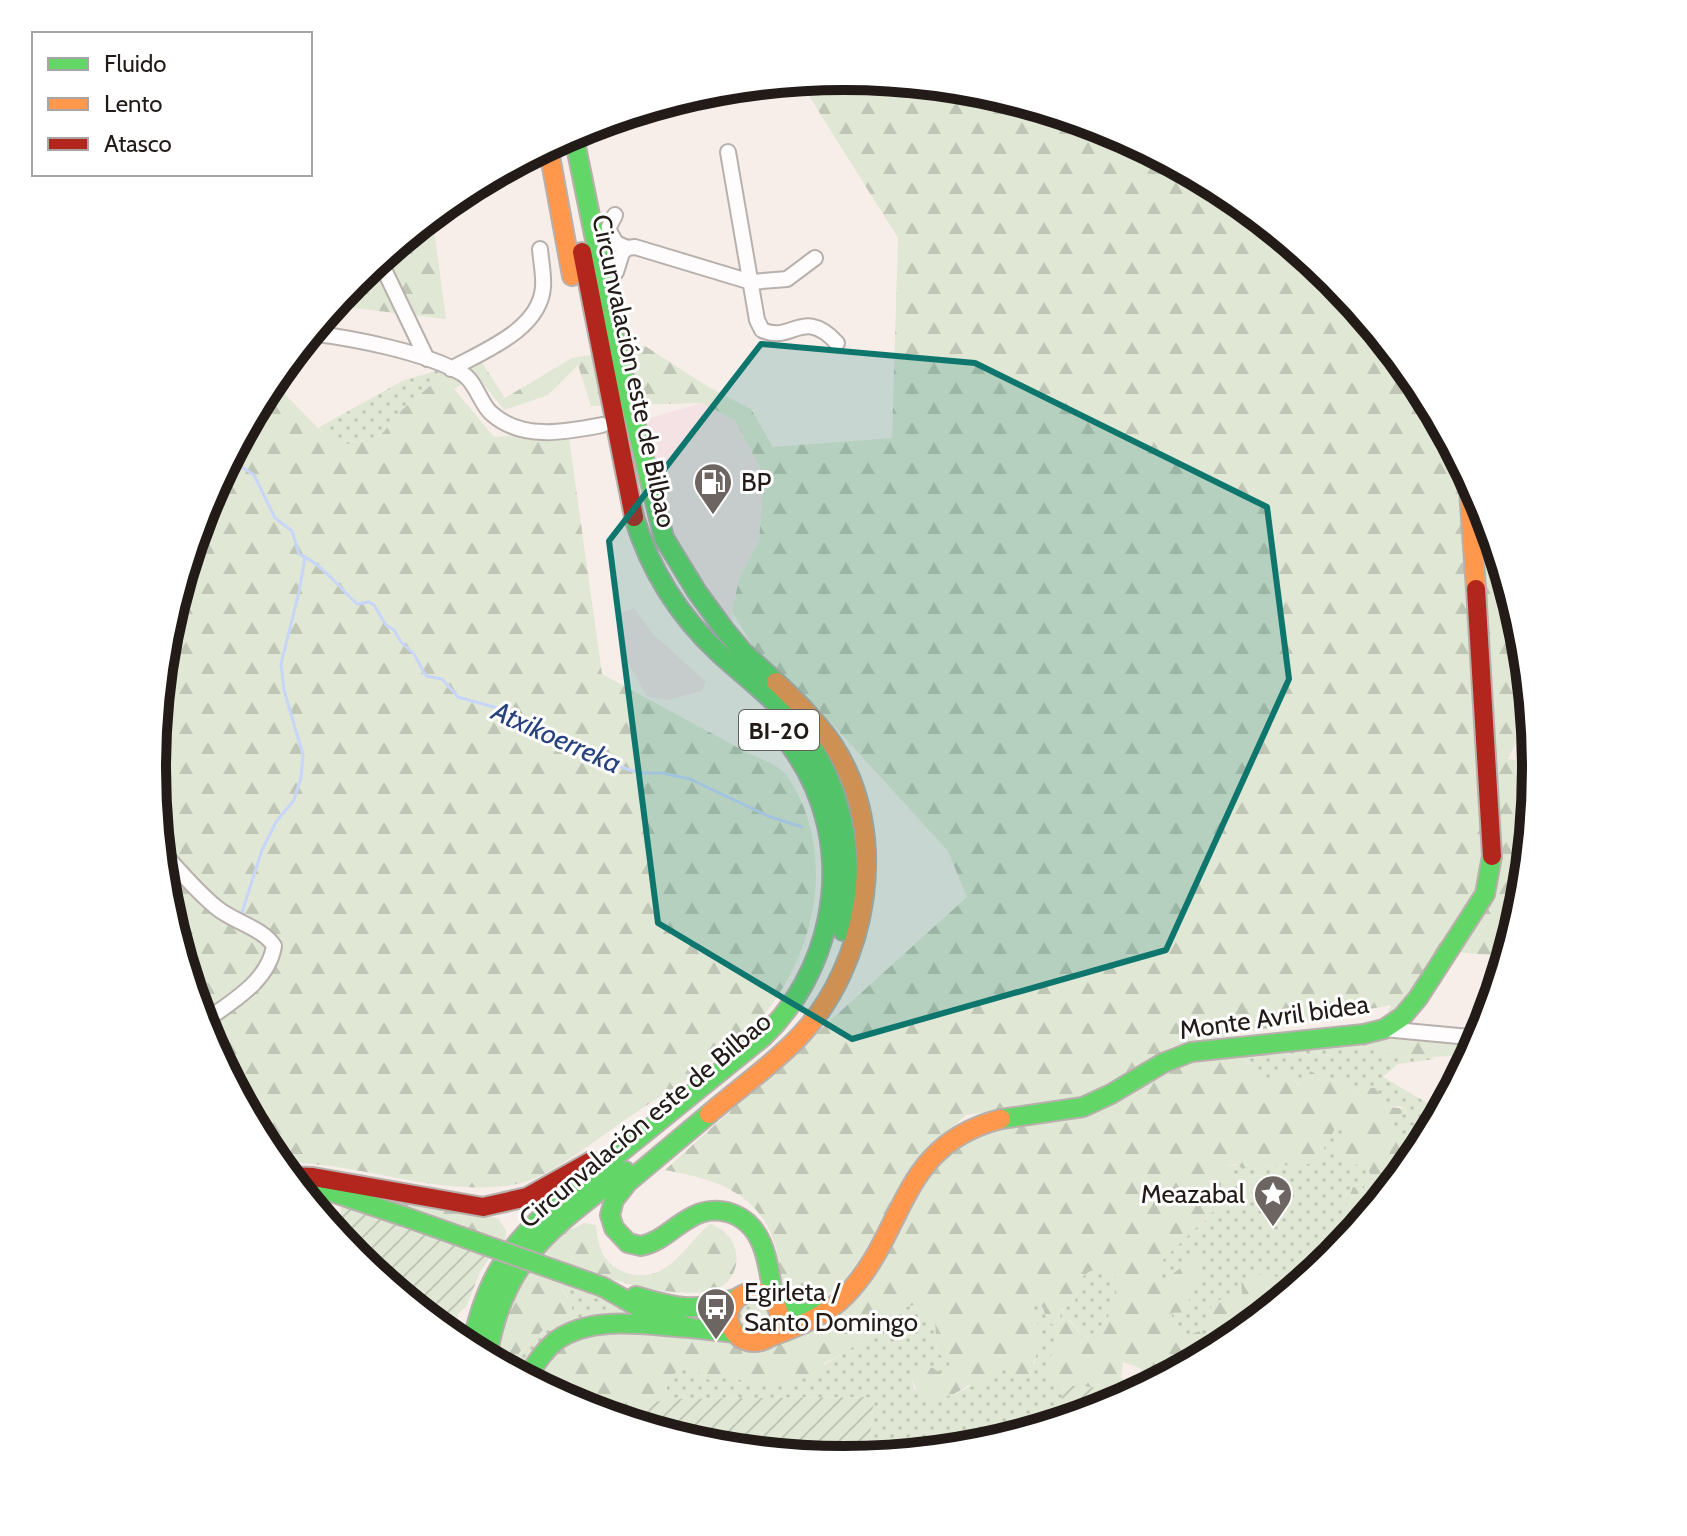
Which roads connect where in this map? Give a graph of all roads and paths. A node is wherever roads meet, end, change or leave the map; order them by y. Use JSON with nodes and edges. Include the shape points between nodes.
{"nodes":[{"id":1,"x":576,"y":146,"type":"edge"},
{"id":2,"x":564,"y":151,"type":"edge"},
{"id":3,"x":728,"y":152,"type":"dead end"},
{"id":4,"x":550,"y":157,"type":"edge"},
{"id":5,"x":609,"y":220,"type":"dead end"},
{"id":6,"x":627,"y":248,"type":"junction"},
{"id":7,"x":540,"y":249,"type":"dead end"},
{"id":8,"x":815,"y":258,"type":"dead end"},
{"id":9,"x":384,"y":270,"type":"edge"},
{"id":10,"x":603,"y":279,"type":"junction"},
{"id":11,"x":751,"y":282,"type":"junction"},
{"id":12,"x":322,"y":336,"type":"edge"},
{"id":13,"x":837,"y":343,"type":"dead end"},
{"id":14,"x":427,"y":359,"type":"junction"},
{"id":15,"x":451,"y":369,"type":"junction"},
{"id":16,"x":602,"y":425,"type":"junction"},
{"id":17,"x":1470,"y":510,"type":"edge"},
{"id":18,"x":172,"y":863,"type":"edge"},
{"id":19,"x":212,"y":1015,"type":"edge"},
{"id":20,"x":1384,"y":1029,"type":"junction"},
{"id":21,"x":1466,"y":1037,"type":"edge"},
{"id":22,"x":694,"y":1096,"type":"junction"},
{"id":23,"x":714,"y":1101,"type":"junction"},
{"id":24,"x":691,"y":1129,"type":"junction"},
{"id":25,"x":303,"y":1177,"type":"edge"},
{"id":26,"x":310,"y":1186,"type":"edge"},
{"id":27,"x":603,"y":1287,"type":"junction"},
{"id":28,"x":737,"y":1298,"type":"junction"},
{"id":29,"x":776,"y":1304,"type":"junction"},
{"id":30,"x":831,"y":1308,"type":"junction"},
{"id":31,"x":691,"y":1328,"type":"junction"},
{"id":32,"x":736,"y":1333,"type":"junction"},
{"id":33,"x":474,"y":1336,"type":"edge"},
{"id":34,"x":765,"y":1339,"type":"junction"},
{"id":35,"x":489,"y":1346,"type":"edge"},
{"id":36,"x":531,"y":1369,"type":"edge"}],
"edges":[{"from":1,"to":10,"type":"main road"},
{"from":2,"to":23,"type":"main road","name":"Circunvalación este de Bilbao","number":"BI-20","via":[[633,512],[645,550],[684,617],[810,745],[831,785],[845,833],[848,907],[823,984],[772,1052]]},
{"from":3,"to":11,"type":"street"},
{"from":4,"to":16,"type":"main road","name":"Circunvalación este de Bilbao","number":"BI-20"},
{"from":5,"to":6,"type":"street","via":[[616,243]]},
{"from":6,"to":10,"type":"street","via":[[616,272]]},
{"from":6,"to":11,"type":"street"},
{"from":7,"to":15,"type":"street","via":[[543,289],[535,313],[514,332]]},
{"from":8,"to":11,"type":"street","via":[[787,279]]},
{"from":9,"to":14,"type":"street"},
{"from":10,"to":24,"type":"main road","via":[[664,538],[724,629],[806,710],[834,747],[852,784],[867,863],[865,901],[851,952],[830,996],[779,1057]]},
{"from":11,"to":13,"type":"street","via":[[762,330],[770,334],[810,325],[824,329]]},
{"from":12,"to":14,"type":"street"},
{"from":14,"to":15,"type":"street"},
{"from":15,"to":16,"type":"street","via":[[466,376],[491,413],[511,425],[539,434]]},
{"from":16,"to":22,"type":"main road","name":"Circunvalación este de Bilbao","number":"BI-20","via":[[625,534],[647,587],[681,635],[765,715],[799,756],[822,806],[829,839],[830,920],[801,993],[771,1031]]},
{"from":17,"to":20,"type":"main road","name":"Monte Avril bidea","via":[[1492,867],[1485,894],[1418,998]]},
{"from":18,"to":19,"type":"street","via":[[220,911],[274,946],[264,973]]},
{"from":20,"to":21,"type":"street"},
{"from":20,"to":30,"type":"main road","name":"Monte Avril bidea","via":[[1191,1052],[1170,1058],[1087,1106],[999,1119],[970,1129],[924,1165],[863,1275]]},
{"from":22,"to":25,"type":"main road","via":[[549,1187],[501,1206]]},
{"from":22,"to":33,"type":"main road","name":"Circunvalación este de Bilbao","number":"BI-20","via":[[517,1241],[481,1302]]},
{"from":23,"to":24,"type":"main road"},
{"from":23,"to":35,"type":"main road","name":"Circunvalación este de Bilbao","number":"BI-20","via":[[534,1246],[503,1292]]},
{"from":24,"to":29,"type":"main road","via":[[620,1191],[610,1210],[614,1230],[640,1246],[658,1241],[703,1212],[736,1214],[761,1239]]},
{"from":26,"to":27,"type":"main road","bridge":true},
{"from":27,"to":28,"type":"main road","via":[[694,1311]]},
{"from":27,"to":31,"type":"main road","via":[[647,1312]]},
{"from":28,"to":29,"type":"main road","via":[[756,1292]]},
{"from":28,"to":32,"type":"main road","via":[[729,1315]]},
{"from":29,"to":30,"type":"main road","via":[[809,1313]]},
{"from":29,"to":34,"type":"main road","via":[[778,1325]]},
{"from":30,"to":34,"type":"main road","name":"Monte Avril bidea"},
{"from":31,"to":32,"type":"main road"},
{"from":31,"to":36,"type":"main road","via":[[583,1327],[542,1351]]},
{"from":32,"to":34,"type":"main road","via":[[746,1340]]}]}
